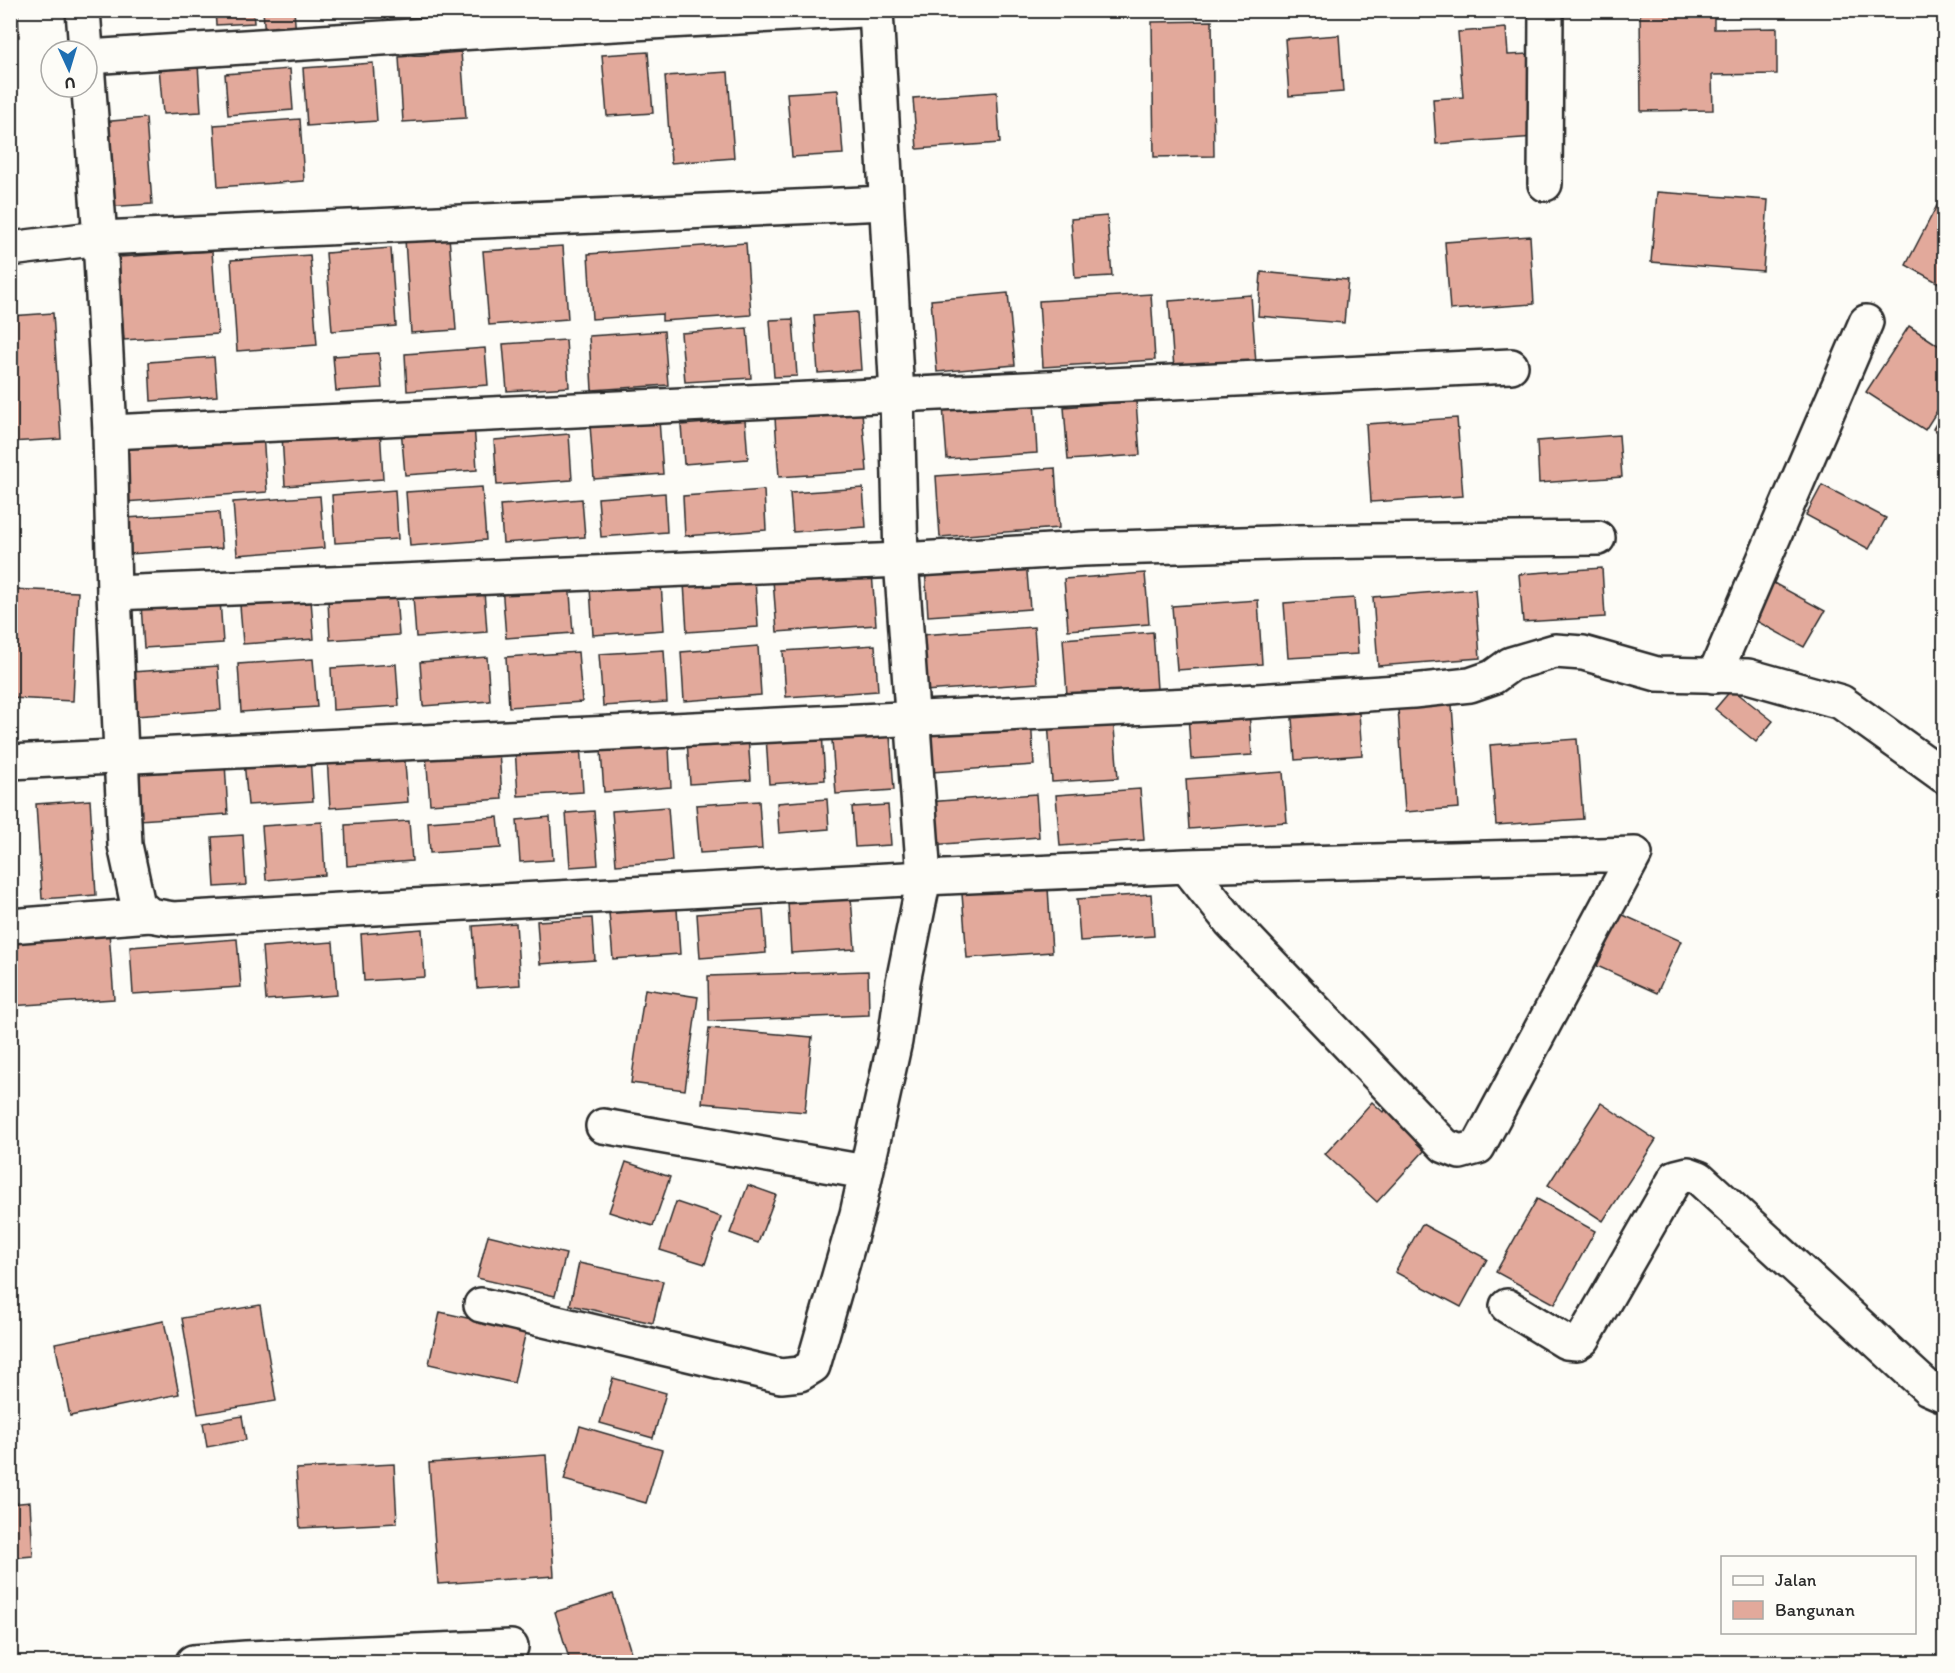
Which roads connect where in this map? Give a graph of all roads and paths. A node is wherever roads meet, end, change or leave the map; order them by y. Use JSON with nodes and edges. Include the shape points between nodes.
{"nodes":[{"id":1,"x":84,"y":10,"type":"edge"},
{"id":2,"x":863,"y":10,"type":"edge"},
{"id":3,"x":876,"y":10,"type":"edge"},
{"id":4,"x":1546,"y":10,"type":"edge"},
{"id":5,"x":86,"y":39,"type":"edge"},
{"id":6,"x":99,"y":56,"type":"edge"},
{"id":7,"x":91,"y":99,"type":"edge"},
{"id":8,"x":1545,"y":184,"type":"dead end"},
{"id":9,"x":886,"y":203,"type":"junction"},
{"id":10,"x":100,"y":238,"type":"junction"},
{"id":11,"x":10,"y":249,"type":"edge"},
{"id":12,"x":1866,"y":322,"type":"dead end"},
{"id":13,"x":1511,"y":366,"type":"dead end"},
{"id":14,"x":897,"y":396,"type":"junction"},
{"id":15,"x":110,"y":432,"type":"junction"},
{"id":16,"x":1598,"y":538,"type":"dead end"},
{"id":17,"x":901,"y":560,"type":"junction"},
{"id":18,"x":114,"y":593,"type":"junction"},
{"id":19,"x":1714,"y":676,"type":"junction"},
{"id":20,"x":913,"y":718,"type":"junction"},
{"id":21,"x":121,"y":756,"type":"junction"},
{"id":22,"x":10,"y":762,"type":"edge"},
{"id":23,"x":1944,"y":776,"type":"edge"},
{"id":24,"x":1185,"y":866,"type":"junction"},
{"id":25,"x":924,"y":878,"type":"junction"},
{"id":26,"x":150,"y":915,"type":"junction"},
{"id":27,"x":10,"y":926,"type":"edge"},
{"id":28,"x":603,"y":1126,"type":"dead end"},
{"id":29,"x":865,"y":1172,"type":"junction"},
{"id":30,"x":481,"y":1305,"type":"dead end"},
{"id":31,"x":1507,"y":1306,"type":"dead end"},
{"id":32,"x":1944,"y":1395,"type":"edge"},
{"id":33,"x":511,"y":1647,"type":"dead end"},
{"id":34,"x":194,"y":1662,"type":"edge"}],
"edges":[{"from":1,"to":5,"type":"street"},
{"from":2,"to":6,"type":"street"},
{"from":3,"to":9,"type":"street"},
{"from":4,"to":8,"type":"street"},
{"from":7,"to":10,"type":"street"},
{"from":9,"to":10,"type":"street"},
{"from":9,"to":14,"type":"street"},
{"from":10,"to":11,"type":"street"},
{"from":10,"to":15,"type":"street"},
{"from":12,"to":19,"type":"street"},
{"from":13,"to":14,"type":"street"},
{"from":14,"to":15,"type":"street"},
{"from":14,"to":17,"type":"street"},
{"from":15,"to":18,"type":"street"},
{"from":16,"to":17,"type":"street","via":[[1083,549]]},
{"from":17,"to":18,"type":"street"},
{"from":17,"to":20,"type":"street"},
{"from":18,"to":21,"type":"street"},
{"from":19,"to":20,"type":"street","via":[[1657,674],[1583,652],[1555,651],[1511,664],[1493,677],[1470,685],[1413,691]]},
{"from":19,"to":23,"type":"street","via":[[1748,676],[1841,702]]},
{"from":20,"to":21,"type":"street"},
{"from":20,"to":25,"type":"street"},
{"from":21,"to":22,"type":"street"},
{"from":21,"to":26,"type":"street","via":[[125,845],[138,904]]},
{"from":24,"to":24,"type":"street","via":[[1576,856],[1635,854],[1478,1147],[1460,1152],[1445,1146],[1230,921]]},
{"from":24,"to":25,"type":"street"},
{"from":25,"to":26,"type":"street","via":[[173,919]]},
{"from":25,"to":29,"type":"street","via":[[895,1041]]},
{"from":26,"to":27,"type":"street"},
{"from":28,"to":29,"type":"street"},
{"from":29,"to":30,"type":"street","via":[[857,1214],[813,1366],[800,1374],[781,1376]]},
{"from":31,"to":32,"type":"street","via":[[1566,1342],[1577,1343],[1676,1177],[1688,1174],[1698,1178],[1928,1388]]},
{"from":33,"to":34,"type":"street"}]}
